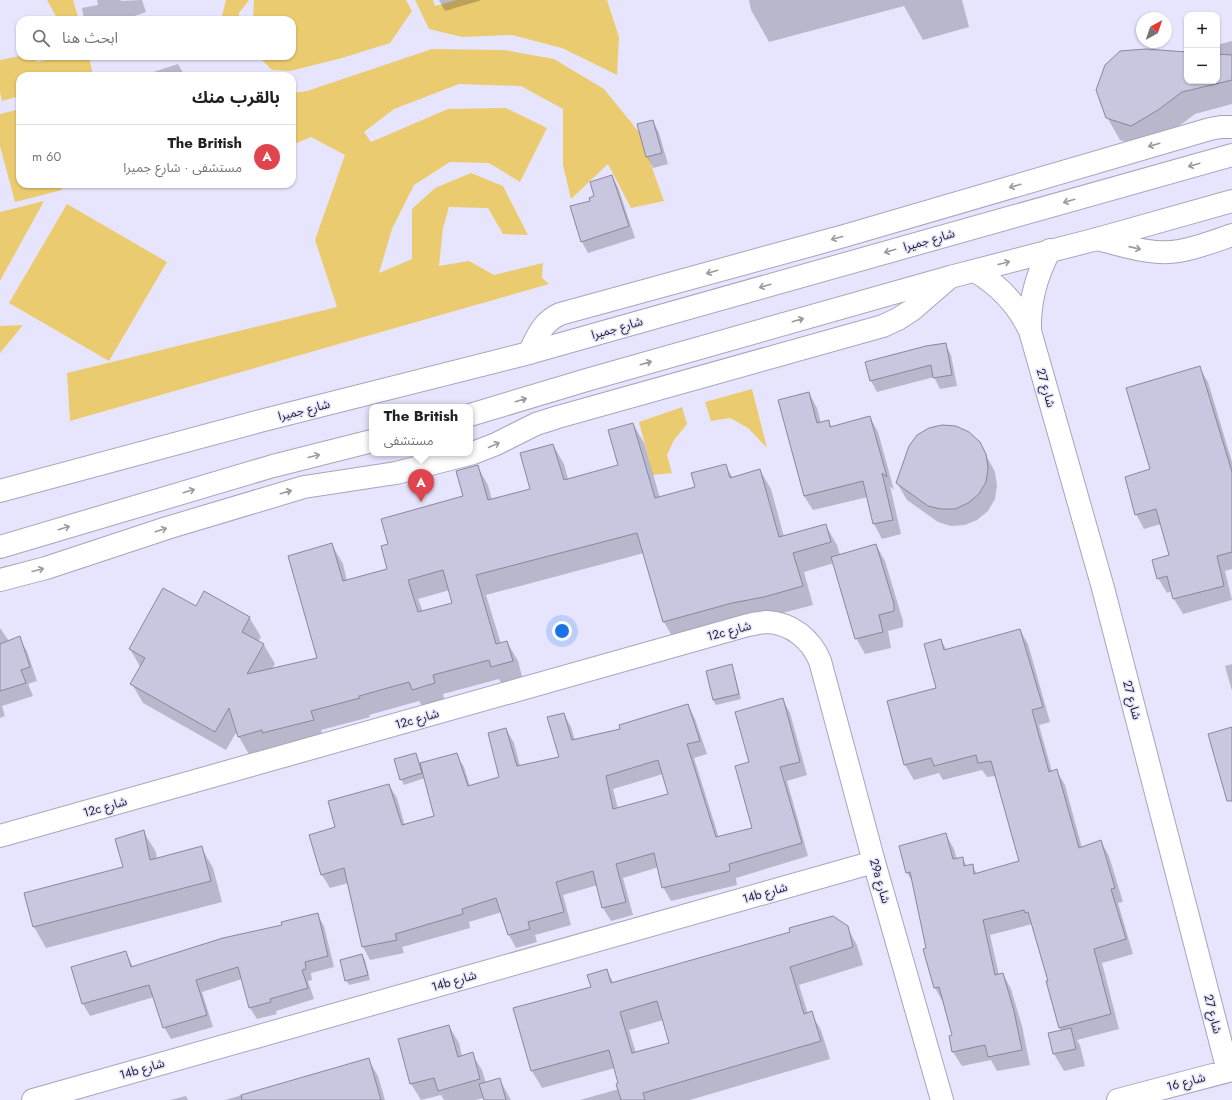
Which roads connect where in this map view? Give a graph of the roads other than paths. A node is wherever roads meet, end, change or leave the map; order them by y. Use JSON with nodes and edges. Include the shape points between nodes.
{"nodes":[{"id":1,"x":1232,"y":127,"type":"edge"},
{"id":2,"x":1232,"y":155,"type":"edge"},
{"id":3,"x":1232,"y":201,"type":"edge"},
{"id":4,"x":1232,"y":236,"type":"edge"},
{"id":5,"x":1097,"y":239,"type":"junction"},
{"id":6,"x":1050,"y":250,"type":"junction"},
{"id":7,"x":975,"y":270,"type":"junction"},
{"id":8,"x":950,"y":277,"type":"junction"},
{"id":9,"x":1030,"y":331,"type":"junction"},
{"id":10,"x":529,"y":353,"type":"junction"},
{"id":11,"x":473,"y":414,"type":"edge"},
{"id":12,"x":369,"y":442,"type":"edge"},
{"id":13,"x":473,"y":453,"type":"edge"},
{"id":14,"x":461,"y":456,"type":"edge"},
{"id":15,"x":0,"y":491,"type":"edge"},
{"id":16,"x":0,"y":547,"type":"edge"},
{"id":17,"x":0,"y":580,"type":"edge"},
{"id":18,"x":820,"y":661,"type":"joint"},
{"id":19,"x":0,"y":836,"type":"edge"},
{"id":20,"x":874,"y":862,"type":"junction"},
{"id":21,"x":1230,"y":1071,"type":"edge"},
{"id":22,"x":33,"y":1100,"type":"edge"},
{"id":23,"x":942,"y":1100,"type":"edge"},
{"id":24,"x":1118,"y":1100,"type":"edge"}],
"edges":[{"from":1,"to":10,"type":"street","one_way":true,"via":[[1210,129],[844,236],[560,314],[543,326]]},
{"from":2,"to":10,"type":"street","name":"شارع جميرا","one_way":true},
{"from":3,"to":5,"type":"street"},
{"from":5,"to":4,"type":"street","one_way":true,"via":[[1165,252],[1180,251]]},
{"from":5,"to":6,"type":"street"},
{"from":7,"to":6,"type":"street","one_way":true},
{"from":6,"to":9,"type":"street","name":"شارع 27","via":[[1035,286]]},
{"from":7,"to":8,"type":"street"},
{"from":7,"to":9,"type":"street","name":"شارع 27","via":[[1006,294],[1018,308]]},
{"from":11,"to":8,"type":"street","one_way":true},
{"from":13,"to":8,"type":"street","one_way":true,"via":[[536,424],[558,417],[883,326],[912,310]]},
{"from":9,"to":21,"type":"street","name":"شارع 27","via":[[1103,588]]},
{"from":10,"to":15,"type":"street","name":"شارع جميرا","via":[[260,421]]},
{"from":16,"to":12,"type":"street","one_way":true,"via":[[273,466]]},
{"from":17,"to":14,"type":"street","one_way":true,"via":[[46,568],[304,486],[396,473]]},
{"from":18,"to":19,"type":"street","name":"12c شارع","via":[[809,642],[800,633],[784,625],[766,622],[748,625]]},
{"from":18,"to":20,"type":"street","name":"29a شارع"},
{"from":20,"to":22,"type":"street","name":"14b شارع"},
{"from":20,"to":23,"type":"street","name":"29a شارع"},
{"from":21,"to":24,"type":"street","name":"شارع 16"}]}
